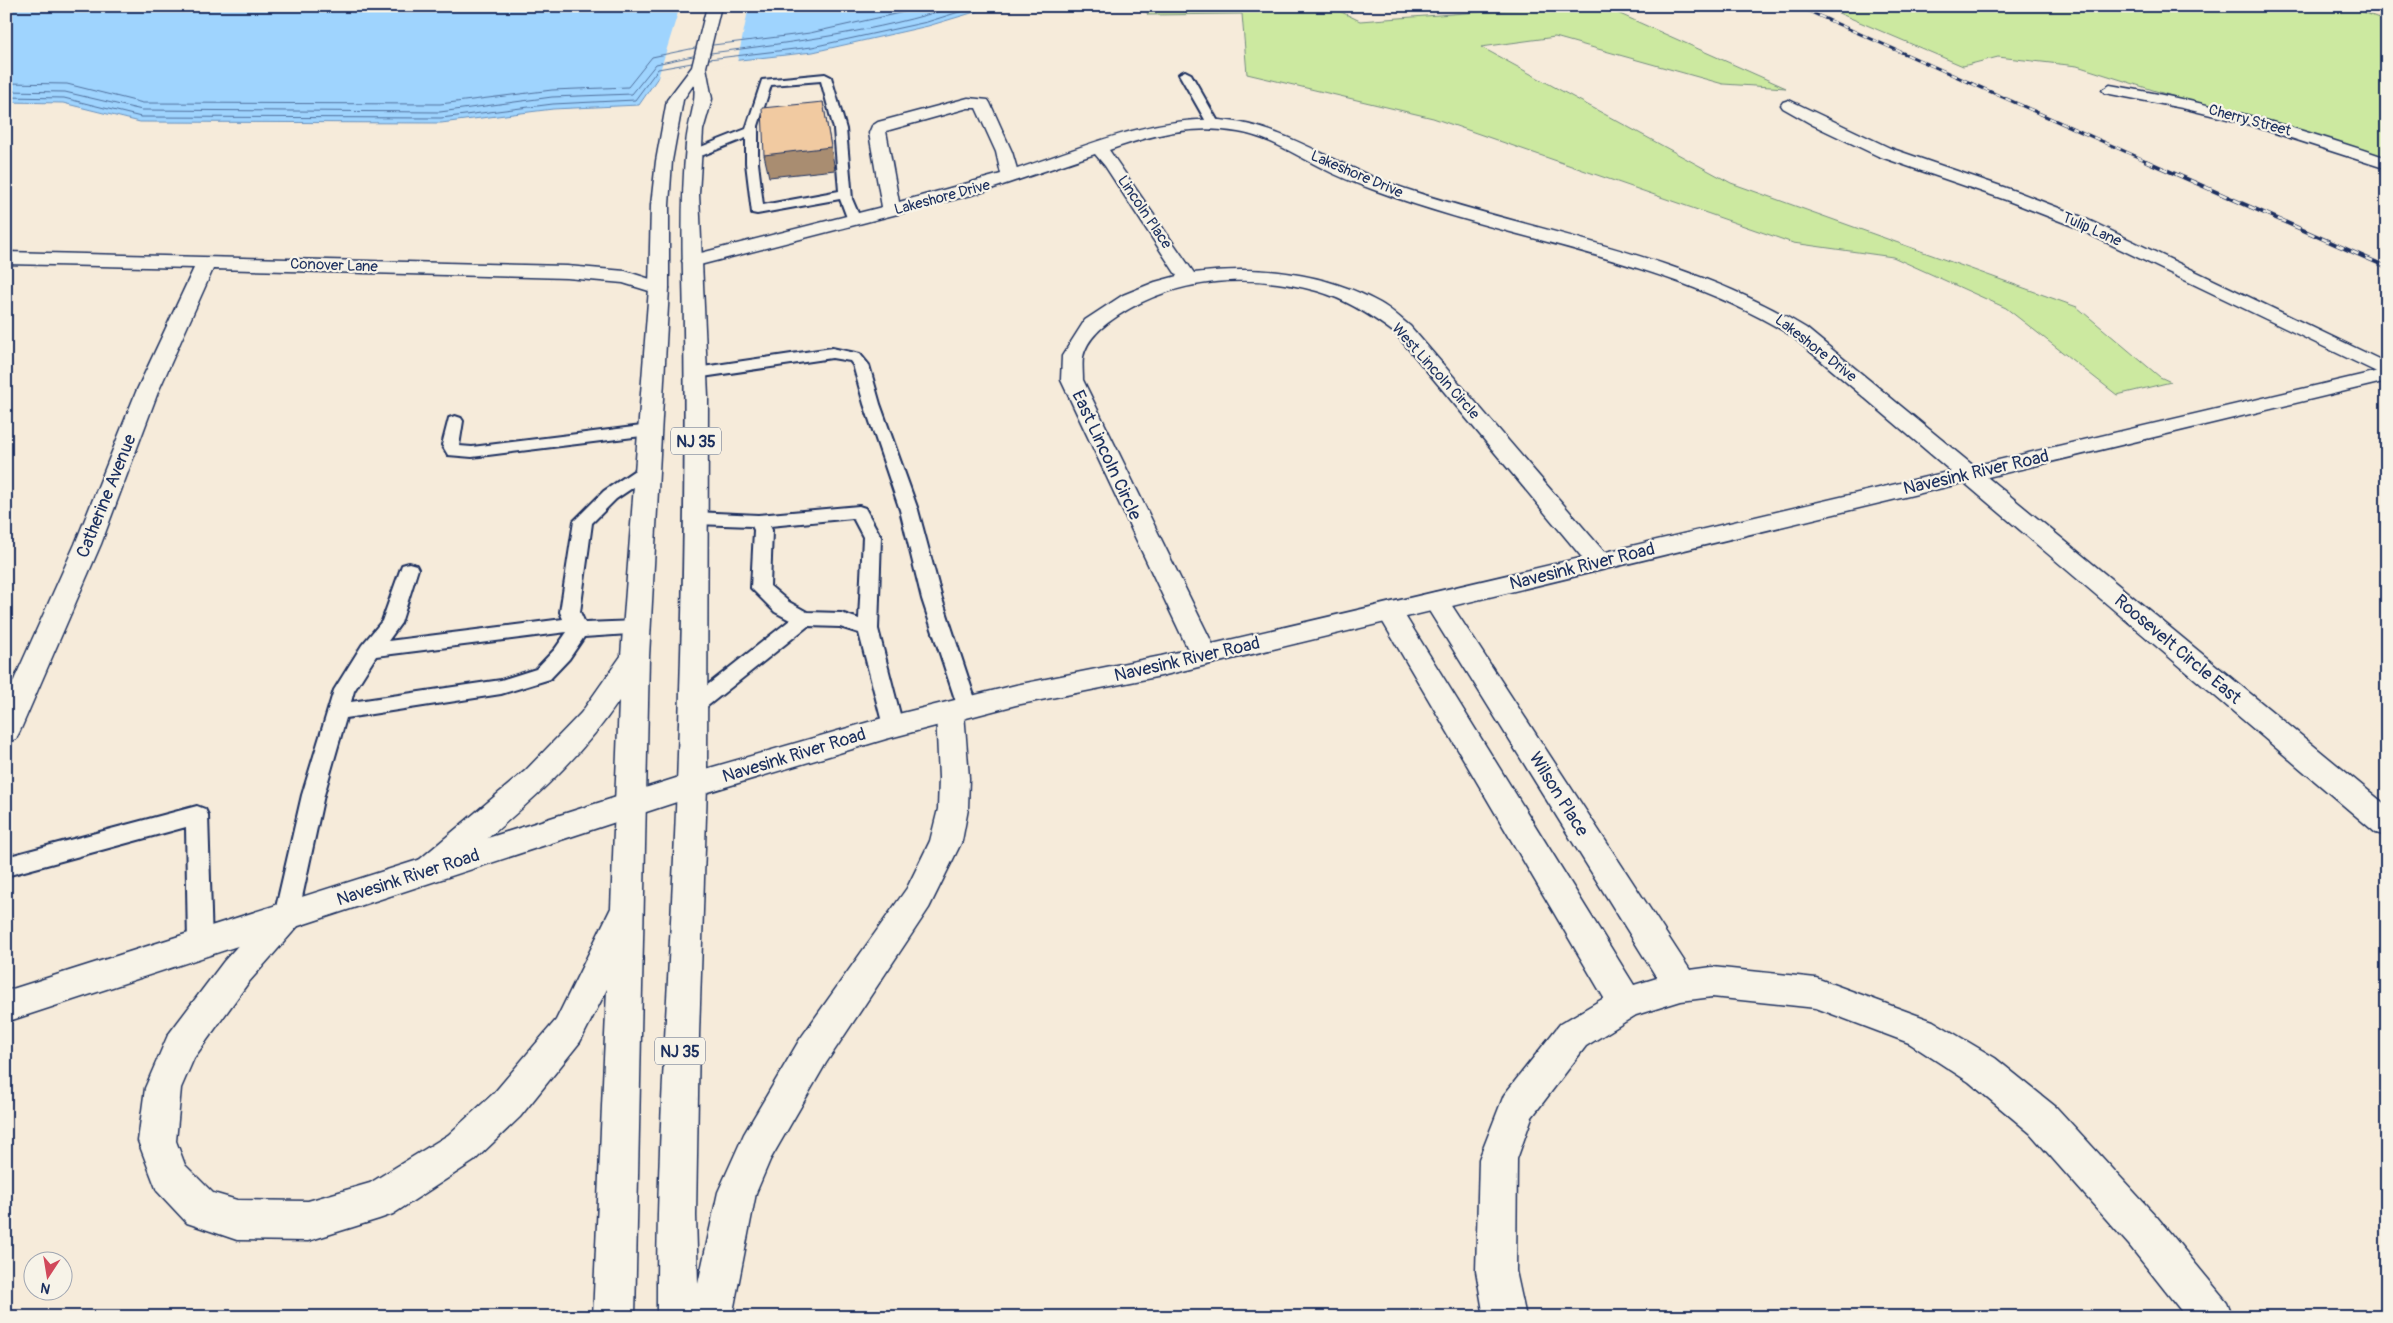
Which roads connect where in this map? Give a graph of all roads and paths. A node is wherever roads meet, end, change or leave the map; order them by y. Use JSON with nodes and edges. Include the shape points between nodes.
{"nodes":[{"id":1,"x":714,"y":6,"type":"edge"},
{"id":2,"x":1185,"y":74,"type":"dead end"},
{"id":3,"x":693,"y":75,"type":"junction"},
{"id":4,"x":2110,"y":90,"type":"dead end"},
{"id":5,"x":1789,"y":105,"type":"dead end"},
{"id":6,"x":1214,"y":124,"type":"junction"},
{"id":7,"x":752,"y":131,"type":"junction"},
{"id":8,"x":1098,"y":147,"type":"junction"},
{"id":9,"x":692,"y":155,"type":"junction"},
{"id":10,"x":2387,"y":164,"type":"edge"},
{"id":11,"x":1010,"y":178,"type":"junction"},
{"id":12,"x":845,"y":194,"type":"junction"},
{"id":13,"x":892,"y":210,"type":"junction"},
{"id":14,"x":854,"y":220,"type":"junction"},
{"id":15,"x":6,"y":258,"type":"edge"},
{"id":16,"x":692,"y":261,"type":"junction"},
{"id":17,"x":207,"y":262,"type":"junction"},
{"id":18,"x":1189,"y":278,"type":"junction"},
{"id":19,"x":659,"y":288,"type":"junction"},
{"id":20,"x":696,"y":373,"type":"junction"},
{"id":21,"x":2387,"y":373,"type":"edge"},
{"id":22,"x":455,"y":421,"type":"dead end"},
{"id":23,"x":650,"y":430,"type":"junction"},
{"id":24,"x":647,"y":470,"type":"junction"},
{"id":25,"x":1968,"y":474,"type":"junction"},
{"id":26,"x":695,"y":518,"type":"junction"},
{"id":27,"x":758,"y":521,"type":"junction"},
{"id":28,"x":1599,"y":561,"type":"junction"},
{"id":29,"x":409,"y":569,"type":"dead end"},
{"id":30,"x":1436,"y":601,"type":"junction"},
{"id":31,"x":1390,"y":612,"type":"junction"},
{"id":32,"x":804,"y":619,"type":"junction"},
{"id":33,"x":577,"y":627,"type":"junction"},
{"id":34,"x":637,"y":628,"type":"junction"},
{"id":35,"x":868,"y":629,"type":"junction"},
{"id":36,"x":369,"y":650,"type":"junction"},
{"id":37,"x":1204,"y":655,"type":"junction"},
{"id":38,"x":635,"y":658,"type":"junction"},
{"id":39,"x":693,"y":707,"type":"junction"},
{"id":40,"x":959,"y":710,"type":"junction"},
{"id":41,"x":337,"y":712,"type":"junction"},
{"id":42,"x":893,"y":726,"type":"junction"},
{"id":43,"x":6,"y":731,"type":"edge"},
{"id":44,"x":692,"y":785,"type":"junction"},
{"id":45,"x":631,"y":806,"type":"junction"},
{"id":46,"x":2387,"y":824,"type":"edge"},
{"id":47,"x":6,"y":867,"type":"edge"},
{"id":48,"x":430,"y":869,"type":"junction"},
{"id":49,"x":627,"y":905,"type":"junction"},
{"id":50,"x":286,"y":916,"type":"junction"},
{"id":51,"x":200,"y":945,"type":"junction"},
{"id":52,"x":1681,"y":986,"type":"junction"},
{"id":53,"x":1626,"y":1003,"type":"junction"},
{"id":54,"x":6,"y":1007,"type":"edge"},
{"id":55,"x":614,"y":1317,"type":"edge"},
{"id":56,"x":678,"y":1317,"type":"edge"},
{"id":57,"x":711,"y":1317,"type":"edge"},
{"id":58,"x":1505,"y":1317,"type":"edge"},
{"id":59,"x":2212,"y":1317,"type":"edge"}],
"edges":[{"from":1,"to":3,"type":"main road","number":"NJ 35"},
{"from":2,"to":6,"type":"lane"},
{"from":3,"to":9,"type":"main road","number":"NJ 35","via":[[704,99]]},
{"from":3,"to":19,"type":"main road","number":"NJ 35","via":[[675,100],[664,161]]},
{"from":4,"to":10,"type":"main road","name":"Cherry Street","via":[[2219,110]]},
{"from":5,"to":21,"type":"main road","name":"Tulip Lane","via":[[1884,152],[2012,196],[2084,225]]},
{"from":6,"to":8,"type":"main road","name":"Lakeshore Drive","via":[[1161,128]]},
{"from":6,"to":25,"type":"main road","name":"Lakeshore Drive","via":[[1269,135],[1384,188],[1674,273],[1742,298],[1799,332]]},
{"from":7,"to":9,"type":"lane"},
{"from":7,"to":12,"type":"lane","via":[[757,210]]},
{"from":7,"to":12,"type":"lane","via":[[766,82],[826,77],[840,129]]},
{"from":8,"to":11,"type":"main road","name":"Lakeshore Drive"},
{"from":8,"to":18,"type":"main road","name":"Lincoln Place"},
{"from":9,"to":16,"type":"main road","number":"NJ 35"},
{"from":11,"to":13,"type":"main road","name":"Lakeshore Drive"},
{"from":11,"to":13,"type":"main road","via":[[1004,152],[982,103],[968,102],[878,129]]},
{"from":12,"to":14,"type":"lane"},
{"from":13,"to":14,"type":"main road","name":"Lakeshore Drive"},
{"from":14,"to":16,"type":"main road","name":"Lakeshore Drive"},
{"from":15,"to":17,"type":"main road","name":"Conover Lane"},
{"from":16,"to":20,"type":"main road","number":"NJ 35"},
{"from":17,"to":19,"type":"main road","name":"Conover Lane","via":[[614,275]]},
{"from":17,"to":43,"type":"main road","name":"Catherine Avenue","via":[[147,392],[88,544]]},
{"from":18,"to":28,"type":"main road","name":"West Lincoln Circle","via":[[1222,275],[1277,277],[1323,286],[1373,306],[1403,330]]},
{"from":18,"to":37,"type":"main road","name":"East Lincoln Circle","via":[[1130,299],[1092,324],[1073,356],[1072,380]]},
{"from":19,"to":23,"type":"main road","number":"NJ 35"},
{"from":20,"to":26,"type":"main road","number":"NJ 35"},
{"from":20,"to":40,"type":"lane","via":[[832,353],[855,357],[861,365],[909,510]]},
{"from":21,"to":25,"type":"main road","name":"Navesink River Road"},
{"from":22,"to":23,"type":"lane","via":[[450,445],[454,451],[472,452]]},
{"from":23,"to":24,"type":"main road","number":"NJ 35"},
{"from":24,"to":33,"type":"lane","via":[[610,495],[583,521],[570,612]]},
{"from":24,"to":34,"type":"main road","number":"NJ 35"},
{"from":25,"to":28,"type":"main road","name":"Navesink River Road"},
{"from":25,"to":46,"type":"main road","name":"Roosevelt Circle East"},
{"from":26,"to":27,"type":"lane"},
{"from":26,"to":39,"type":"main road","number":"NJ 35"},
{"from":27,"to":32,"type":"lane","via":[[763,530],[760,588],[782,607]]},
{"from":27,"to":35,"type":"lane","via":[[860,512],[872,537]]},
{"from":28,"to":30,"type":"main road","name":"Navesink River Road"},
{"from":29,"to":36,"type":"lane","via":[[391,623]]},
{"from":30,"to":31,"type":"main road","name":"Navesink River Road"},
{"from":30,"to":52,"type":"main road","name":"Wilson Place"},
{"from":31,"to":37,"type":"main road","name":"Navesink River Road"},
{"from":31,"to":53,"type":"main road"},
{"from":32,"to":35,"type":"lane","via":[[841,620]]},
{"from":32,"to":39,"type":"lane"},
{"from":33,"to":34,"type":"lane"},
{"from":33,"to":36,"type":"lane"},
{"from":33,"to":41,"type":"lane","via":[[562,654],[543,674],[500,687]]},
{"from":34,"to":38,"type":"main road","number":"NJ 35"},
{"from":35,"to":42,"type":"lane"},
{"from":36,"to":41,"type":"lane","via":[[344,690]]},
{"from":37,"to":40,"type":"main road","name":"Navesink River Road"},
{"from":38,"to":45,"type":"main road","number":"NJ 35"},
{"from":38,"to":48,"type":"main road","via":[[591,721],[536,779]]},
{"from":39,"to":44,"type":"main road","number":"NJ 35"},
{"from":40,"to":42,"type":"main road","name":"Navesink River Road"},
{"from":40,"to":57,"type":"main road","via":[[953,809],[946,841],[918,898],[813,1051],[757,1147],[737,1192]]},
{"from":41,"to":50,"type":"lane","via":[[313,795]]},
{"from":42,"to":44,"type":"main road","name":"Navesink River Road"},
{"from":44,"to":45,"type":"main road","name":"Navesink River Road"},
{"from":44,"to":56,"type":"main road","number":"NJ 35","via":[[679,1092]]},
{"from":45,"to":48,"type":"main road","name":"Navesink River Road"},
{"from":45,"to":49,"type":"main road","number":"NJ 35"},
{"from":47,"to":51,"type":"lane","via":[[197,815]]},
{"from":48,"to":50,"type":"main road","name":"Navesink River Road"},
{"from":49,"to":50,"type":"main road","via":[[568,1031],[508,1105],[461,1148],[379,1200],[308,1221],[237,1220],[201,1209],[171,1178],[157,1141],[163,1088],[181,1047],[236,972]]},
{"from":49,"to":55,"type":"main road","number":"NJ 35"},
{"from":50,"to":51,"type":"main road","name":"Navesink River Road"},
{"from":51,"to":54,"type":"main road","name":"Navesink River Road"},
{"from":52,"to":53,"type":"main road"},
{"from":52,"to":59,"type":"main road","via":[[1712,982],[1816,993],[1921,1032],[1982,1070],[2043,1120],[2143,1231]]},
{"from":53,"to":58,"type":"main road","via":[[1573,1035],[1517,1107],[1498,1159],[1496,1271]]}]}
